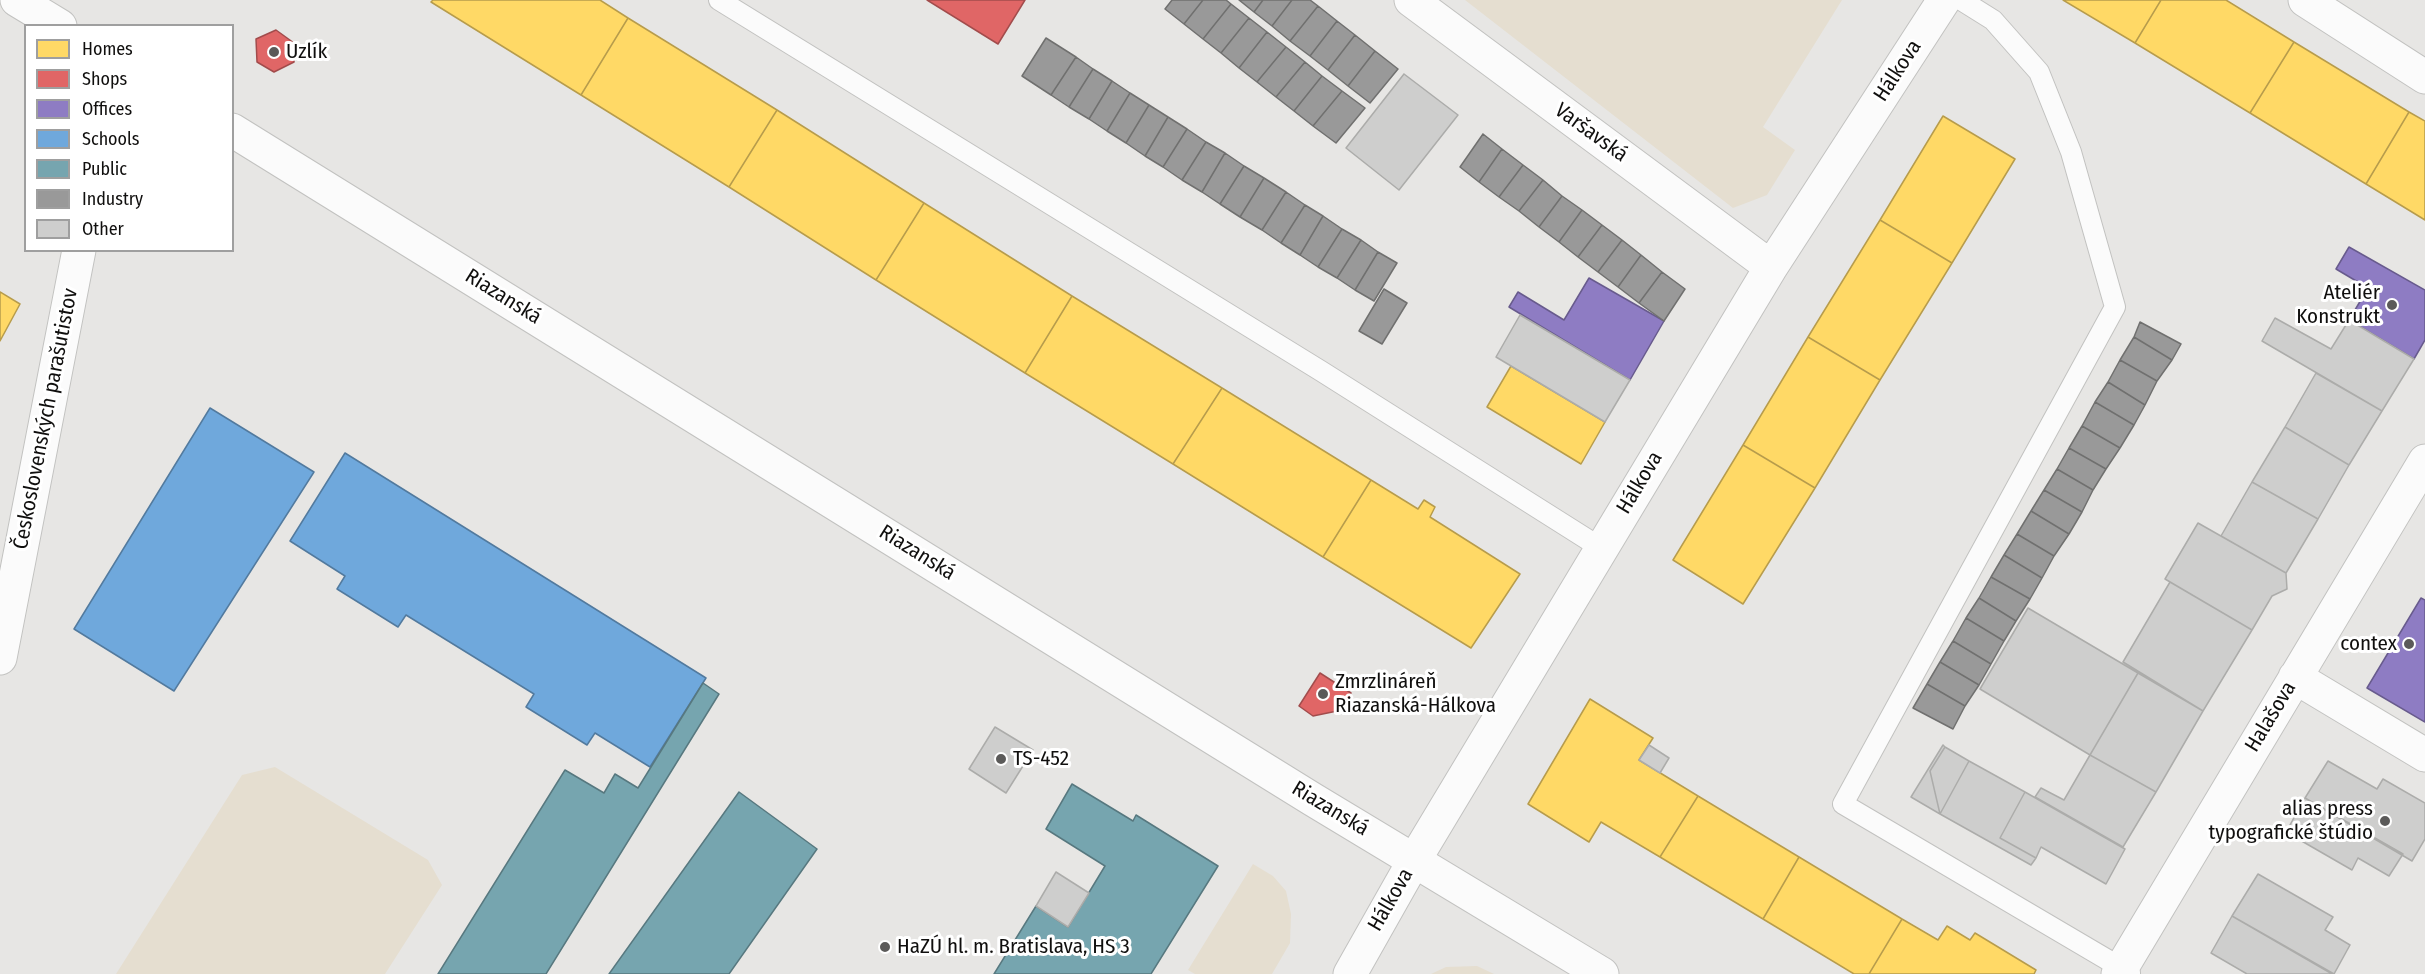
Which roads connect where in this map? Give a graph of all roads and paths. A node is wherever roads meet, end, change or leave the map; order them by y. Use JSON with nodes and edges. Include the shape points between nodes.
{"nodes":[{"id":1,"x":17,"y":0,"type":"edge"},
{"id":2,"x":719,"y":0,"type":"edge"},
{"id":3,"x":1411,"y":0,"type":"edge"},
{"id":4,"x":1944,"y":0,"type":"edge"},
{"id":5,"x":1961,"y":0,"type":"edge"},
{"id":6,"x":2305,"y":0,"type":"edge"},
{"id":7,"x":57,"y":24,"type":"edge"},
{"id":8,"x":2425,"y":77,"type":"edge"},
{"id":9,"x":234,"y":131,"type":"edge"},
{"id":10,"x":79,"y":252,"type":"edge"},
{"id":11,"x":1771,"y":267,"type":"junction"},
{"id":12,"x":2425,"y":461,"type":"edge"},
{"id":13,"x":1601,"y":548,"type":"junction"},
{"id":14,"x":0,"y":658,"type":"edge"},
{"id":15,"x":2295,"y":677,"type":"junction"},
{"id":16,"x":2425,"y":755,"type":"edge"},
{"id":17,"x":1415,"y":859,"type":"junction"},
{"id":18,"x":1593,"y":972,"type":"edge"},
{"id":19,"x":2124,"y":972,"type":"edge"},
{"id":20,"x":1350,"y":974,"type":"edge"}],
"edges":[{"from":1,"to":7,"type":"street"},
{"from":2,"to":13,"type":"lane"},
{"from":3,"to":11,"type":"street","name":"Varšavská"},
{"from":4,"to":11,"type":"street","name":"Hálkova"},
{"from":5,"to":19,"type":"lane","via":[[1993,20],[2039,72],[2071,152],[2115,307],[1843,804]]},
{"from":6,"to":8,"type":"street"},
{"from":9,"to":17,"type":"street","name":"Riazanská"},
{"from":10,"to":14,"type":"street","name":"Československých parašutistov"},
{"from":11,"to":13,"type":"street","name":"Hálkova"},
{"from":12,"to":15,"type":"street","name":"Halašova"},
{"from":13,"to":17,"type":"street","name":"Hálkova"},
{"from":15,"to":16,"type":"street"},
{"from":15,"to":19,"type":"street","name":"Halašova"},
{"from":17,"to":18,"type":"street","name":"Riazanská"},
{"from":17,"to":20,"type":"street","name":"Hálkova"}]}
